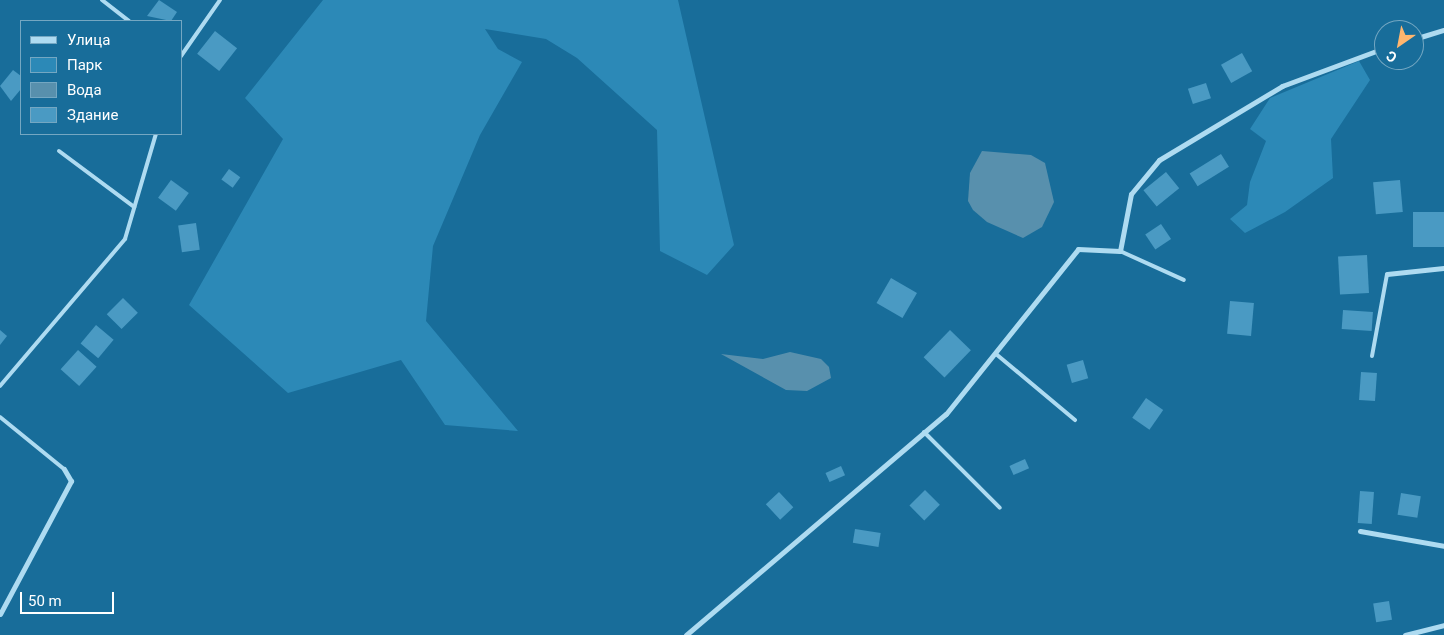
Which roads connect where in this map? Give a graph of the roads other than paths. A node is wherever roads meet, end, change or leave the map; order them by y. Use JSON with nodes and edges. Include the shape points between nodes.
{"nodes":[{"id":1,"x":102,"y":0,"type":"edge"},
{"id":2,"x":220,"y":0,"type":"edge"},
{"id":3,"x":128,"y":20,"type":"edge"},
{"id":4,"x":1444,"y":30,"type":"edge"},
{"id":5,"x":1424,"y":36,"type":"edge"},
{"id":6,"x":1374,"y":52,"type":"edge"},
{"id":7,"x":182,"y":55,"type":"edge"},
{"id":8,"x":156,"y":135,"type":"edge"},
{"id":9,"x":59,"y":151,"type":"dead end"},
{"id":10,"x":134,"y":207,"type":"junction"},
{"id":11,"x":1120,"y":251,"type":"junction"},
{"id":12,"x":1444,"y":268,"type":"edge"},
{"id":13,"x":1387,"y":274,"type":"joint"},
{"id":14,"x":1184,"y":280,"type":"dead end"},
{"id":15,"x":996,"y":354,"type":"junction"},
{"id":16,"x":1372,"y":356,"type":"dead end"},
{"id":17,"x":0,"y":386,"type":"edge"},
{"id":18,"x":0,"y":417,"type":"edge"},
{"id":19,"x":1075,"y":420,"type":"dead end"},
{"id":20,"x":924,"y":432,"type":"junction"},
{"id":21,"x":64,"y":469,"type":"joint"},
{"id":22,"x":1000,"y":508,"type":"dead end"},
{"id":23,"x":1360,"y":531,"type":"dead end"},
{"id":24,"x":1444,"y":546,"type":"edge"},
{"id":25,"x":0,"y":614,"type":"edge"},
{"id":26,"x":1444,"y":625,"type":"edge"},
{"id":27,"x":686,"y":635,"type":"edge"},
{"id":28,"x":1405,"y":635,"type":"edge"}],
"edges":[{"from":1,"to":3,"type":"lane"},
{"from":2,"to":7,"type":"lane"},
{"from":4,"to":5,"type":"street"},
{"from":6,"to":11,"type":"street","via":[[1282,86],[1159,160],[1131,194]]},
{"from":8,"to":10,"type":"lane"},
{"from":9,"to":10,"type":"lane"},
{"from":10,"to":17,"type":"lane","via":[[125,238]]},
{"from":11,"to":14,"type":"lane"},
{"from":11,"to":15,"type":"street","via":[[1078,249]]},
{"from":12,"to":13,"type":"street"},
{"from":13,"to":16,"type":"lane"},
{"from":15,"to":19,"type":"lane"},
{"from":15,"to":20,"type":"street","via":[[946,414]]},
{"from":18,"to":21,"type":"lane"},
{"from":20,"to":22,"type":"lane"},
{"from":20,"to":27,"type":"street"},
{"from":21,"to":25,"type":"street","via":[[72,481]]},
{"from":23,"to":24,"type":"street"},
{"from":26,"to":28,"type":"street"}]}
